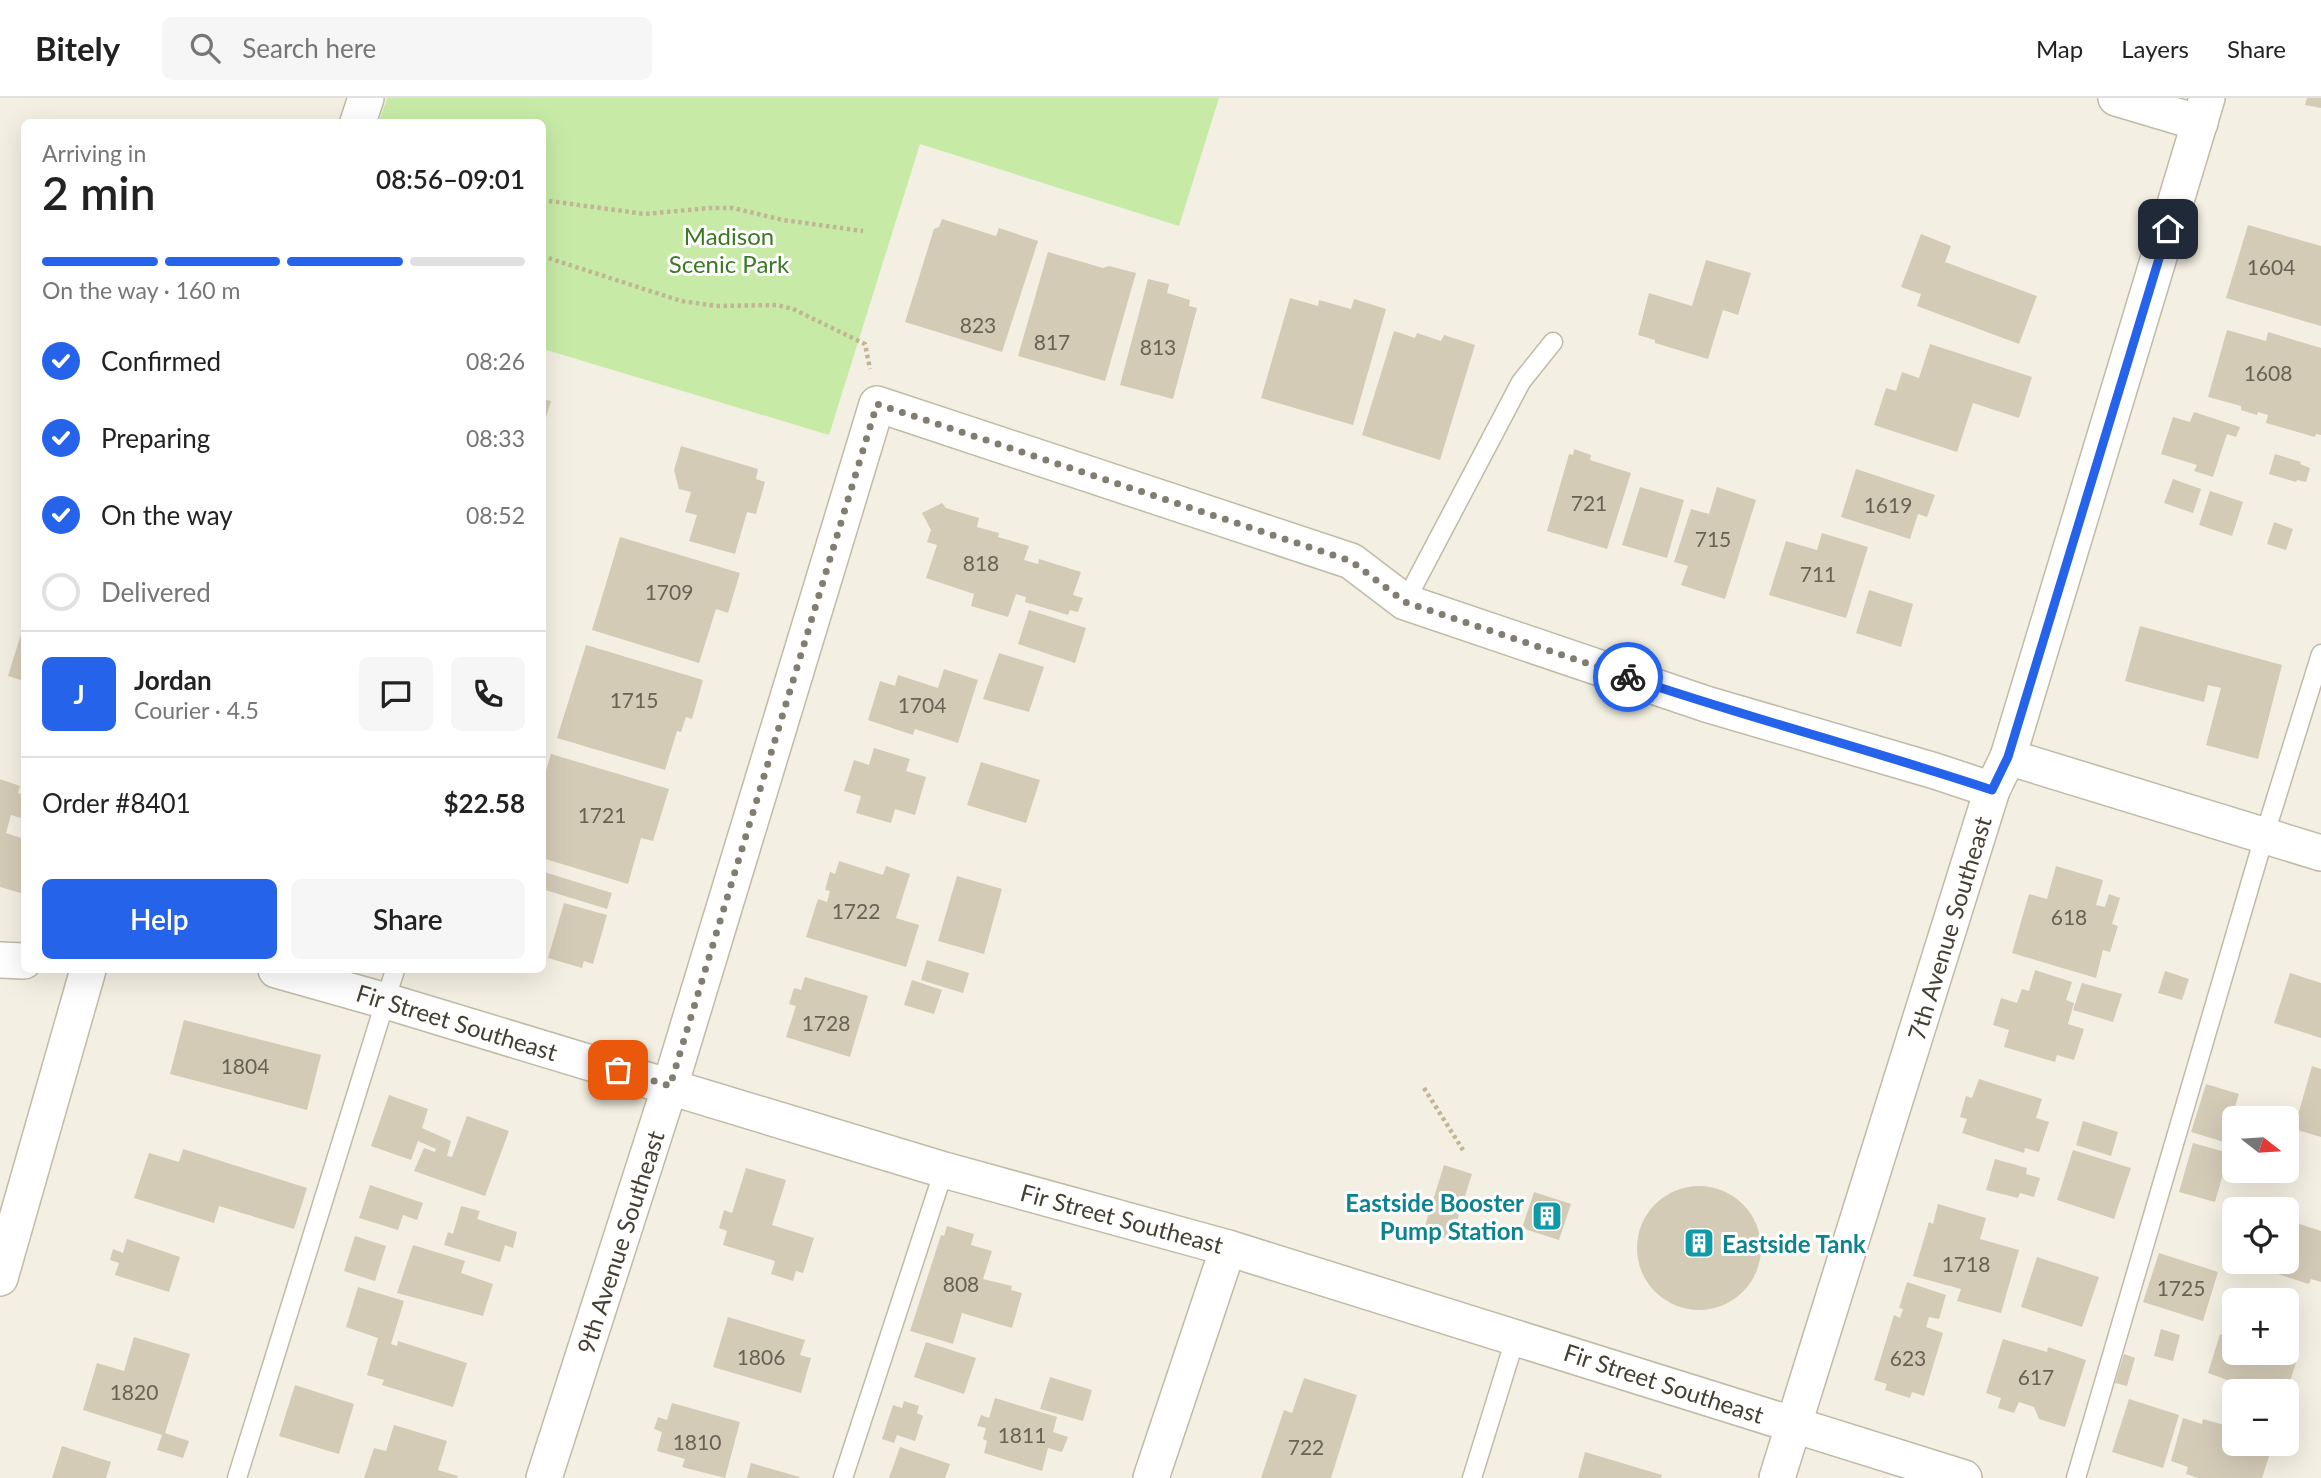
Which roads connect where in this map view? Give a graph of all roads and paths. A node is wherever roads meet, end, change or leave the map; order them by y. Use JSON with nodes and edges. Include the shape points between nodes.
{"nodes":[{"id":1,"x":366,"y":98,"type":"edge"},
{"id":2,"x":2116,"y":98,"type":"edge"},
{"id":3,"x":2204,"y":111,"type":"edge"},
{"id":4,"x":359,"y":119,"type":"edge"},
{"id":5,"x":546,"y":201,"type":"edge"},
{"id":6,"x":863,"y":231,"type":"dead end"},
{"id":7,"x":546,"y":257,"type":"edge"},
{"id":8,"x":1553,"y":342,"type":"dead end"},
{"id":9,"x":877,"y":404,"type":"junction"},
{"id":10,"x":1405,"y":602,"type":"junction"},
{"id":11,"x":2321,"y":654,"type":"edge"},
{"id":12,"x":2008,"y":757,"type":"junction"},
{"id":13,"x":1992,"y":790,"type":"junction"},
{"id":14,"x":2264,"y":837,"type":"junction"},
{"id":15,"x":2321,"y":853,"type":"edge"},
{"id":16,"x":0,"y":960,"type":"edge"},
{"id":17,"x":21,"y":961,"type":"edge"},
{"id":18,"x":87,"y":973,"type":"edge"},
{"id":19,"x":299,"y":973,"type":"edge"},
{"id":20,"x":391,"y":985,"type":"edge"},
{"id":21,"x":670,"y":1086,"type":"junction"},
{"id":22,"x":1424,"y":1088,"type":"dead end"},
{"id":23,"x":1463,"y":1150,"type":"dead end"},
{"id":24,"x":944,"y":1170,"type":"junction"},
{"id":25,"x":1228,"y":1248,"type":"junction"},
{"id":26,"x":0,"y":1278,"type":"edge"},
{"id":27,"x":1516,"y":1336,"type":"junction"},
{"id":28,"x":1794,"y":1423,"type":"junction"},
{"id":29,"x":237,"y":1478,"type":"edge"},
{"id":30,"x":544,"y":1478,"type":"edge"},
{"id":31,"x":843,"y":1478,"type":"edge"},
{"id":32,"x":1151,"y":1478,"type":"edge"},
{"id":33,"x":1472,"y":1478,"type":"edge"},
{"id":34,"x":1777,"y":1478,"type":"edge"},
{"id":35,"x":1964,"y":1478,"type":"edge"},
{"id":36,"x":2076,"y":1478,"type":"edge"}],
"edges":[{"from":1,"to":4,"type":"street"},
{"from":2,"to":3,"type":"street"},
{"from":3,"to":12,"type":"street","name":"7th Avenue Southeast"},
{"from":5,"to":6,"type":"path","via":[[645,214],[733,208]]},
{"from":7,"to":9,"type":"path","via":[[681,301],[793,309],[865,344]]},
{"from":8,"to":10,"type":"lane","via":[[1521,383]]},
{"from":9,"to":10,"type":"street","via":[[1351,561]]},
{"from":9,"to":21,"type":"street","name":"9th Avenue Southeast"},
{"from":10,"to":13,"type":"street","via":[[1706,704]]},
{"from":11,"to":14,"type":"lane"},
{"from":12,"to":13,"type":"street","name":"7th Avenue Southeast"},
{"from":12,"to":14,"type":"street"},
{"from":13,"to":28,"type":"street","name":"7th Avenue Southeast"},
{"from":14,"to":15,"type":"street"},
{"from":14,"to":36,"type":"lane"},
{"from":16,"to":17,"type":"street"},
{"from":18,"to":26,"type":"street"},
{"from":19,"to":20,"type":"street","name":"Fir Street Southeast"},
{"from":20,"to":21,"type":"street","name":"Fir Street Southeast"},
{"from":20,"to":29,"type":"lane"},
{"from":21,"to":24,"type":"street","name":"Fir Street Southeast"},
{"from":21,"to":30,"type":"street","name":"9th Avenue Southeast"},
{"from":22,"to":23,"type":"path"},
{"from":24,"to":25,"type":"street","name":"Fir Street Southeast"},
{"from":24,"to":31,"type":"lane"},
{"from":25,"to":27,"type":"street","name":"Fir Street Southeast"},
{"from":25,"to":32,"type":"street"},
{"from":27,"to":28,"type":"street","name":"Fir Street Southeast"},
{"from":27,"to":33,"type":"lane"},
{"from":28,"to":34,"type":"street","name":"7th Avenue Southeast"},
{"from":28,"to":35,"type":"street","name":"Fir Street Southeast"}]}
